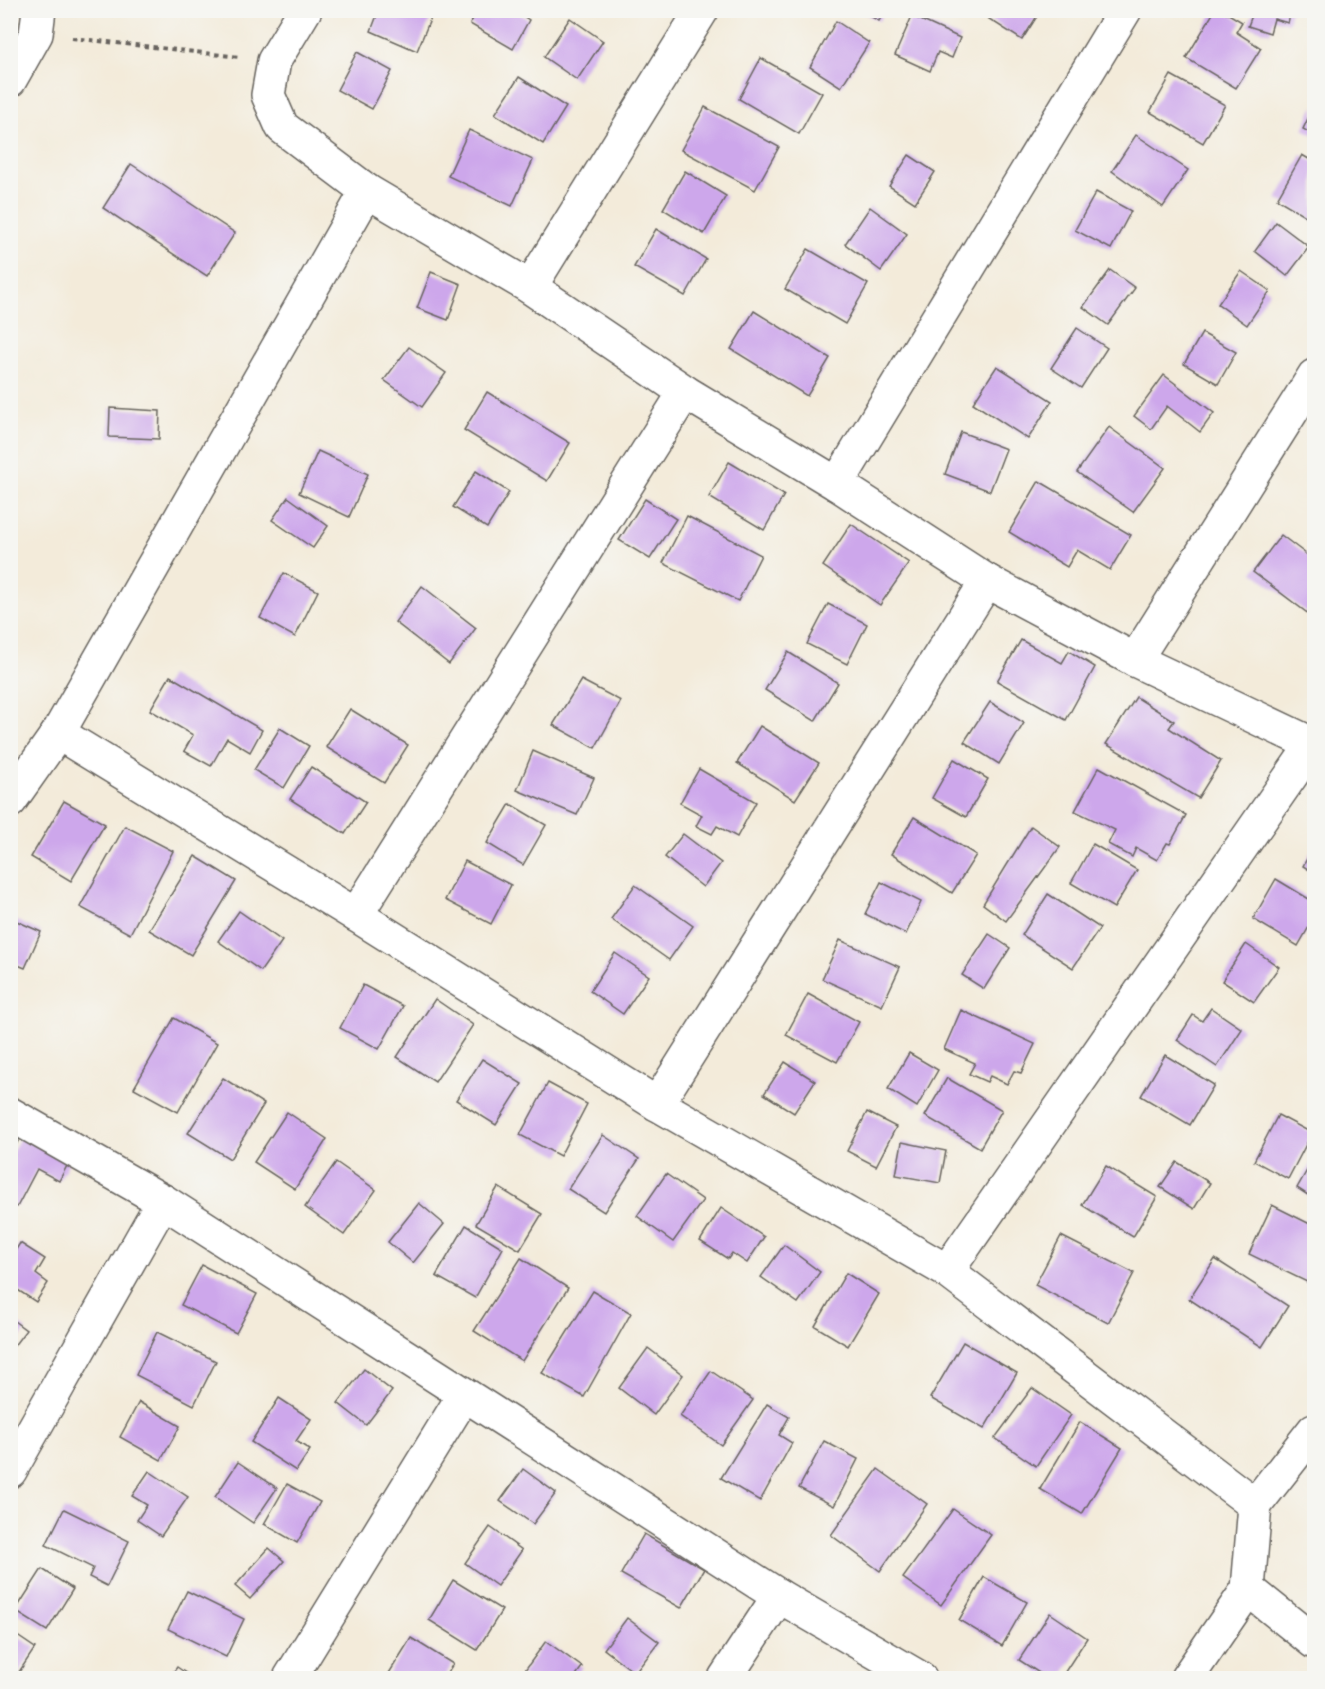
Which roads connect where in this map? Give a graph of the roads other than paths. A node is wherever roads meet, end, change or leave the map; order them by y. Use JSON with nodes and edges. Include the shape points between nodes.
{"nodes":[{"id":1,"x":305,"y":10,"type":"edge"},
{"id":2,"x":702,"y":10,"type":"edge"},
{"id":3,"x":1125,"y":10,"type":"edge"},
{"id":4,"x":38,"y":22,"type":"edge"},
{"id":5,"x":10,"y":80,"type":"edge"},
{"id":6,"x":367,"y":191,"type":"junction"},
{"id":7,"x":530,"y":287,"type":"junction"},
{"id":8,"x":1314,"y":376,"type":"edge"},
{"id":9,"x":686,"y":392,"type":"junction"},
{"id":10,"x":837,"y":484,"type":"junction"},
{"id":11,"x":987,"y":581,"type":"junction"},
{"id":12,"x":1135,"y":660,"type":"junction"},
{"id":13,"x":58,"y":733,"type":"junction"},
{"id":14,"x":1314,"y":745,"type":"edge"},
{"id":15,"x":10,"y":801,"type":"edge"},
{"id":16,"x":356,"y":915,"type":"junction"},
{"id":17,"x":657,"y":1104,"type":"junction"},
{"id":18,"x":10,"y":1114,"type":"edge"},
{"id":19,"x":163,"y":1201,"type":"junction"},
{"id":20,"x":947,"y":1271,"type":"junction"},
{"id":21,"x":464,"y":1395,"type":"junction"},
{"id":22,"x":1314,"y":1430,"type":"edge"},
{"id":23,"x":10,"y":1471,"type":"edge"},
{"id":24,"x":1256,"y":1505,"type":"junction"},
{"id":25,"x":1248,"y":1589,"type":"junction"},
{"id":26,"x":778,"y":1596,"type":"junction"},
{"id":27,"x":1314,"y":1642,"type":"edge"},
{"id":28,"x":290,"y":1678,"type":"edge"},
{"id":29,"x":725,"y":1678,"type":"edge"},
{"id":30,"x":920,"y":1678,"type":"edge"},
{"id":31,"x":1187,"y":1678,"type":"edge"}],
"edges":[{"from":1,"to":6,"type":"street","via":[[274,61],[268,95],[282,127]]},
{"from":2,"to":7,"type":"street"},
{"from":3,"to":10,"type":"street"},
{"from":4,"to":5,"type":"street"},
{"from":6,"to":7,"type":"street"},
{"from":6,"to":13,"type":"street"},
{"from":7,"to":9,"type":"street"},
{"from":8,"to":12,"type":"street"},
{"from":9,"to":10,"type":"street"},
{"from":9,"to":16,"type":"street"},
{"from":10,"to":11,"type":"street"},
{"from":11,"to":12,"type":"street"},
{"from":11,"to":17,"type":"street"},
{"from":12,"to":14,"type":"street"},
{"from":13,"to":15,"type":"street"},
{"from":13,"to":16,"type":"street"},
{"from":14,"to":20,"type":"street"},
{"from":16,"to":17,"type":"street"},
{"from":17,"to":20,"type":"street"},
{"from":18,"to":19,"type":"street"},
{"from":19,"to":21,"type":"street"},
{"from":19,"to":23,"type":"street"},
{"from":20,"to":24,"type":"street"},
{"from":21,"to":26,"type":"street"},
{"from":21,"to":28,"type":"street"},
{"from":22,"to":24,"type":"street"},
{"from":24,"to":25,"type":"street"},
{"from":25,"to":27,"type":"street"},
{"from":25,"to":31,"type":"street"},
{"from":26,"to":29,"type":"street"},
{"from":26,"to":30,"type":"street"}]}
